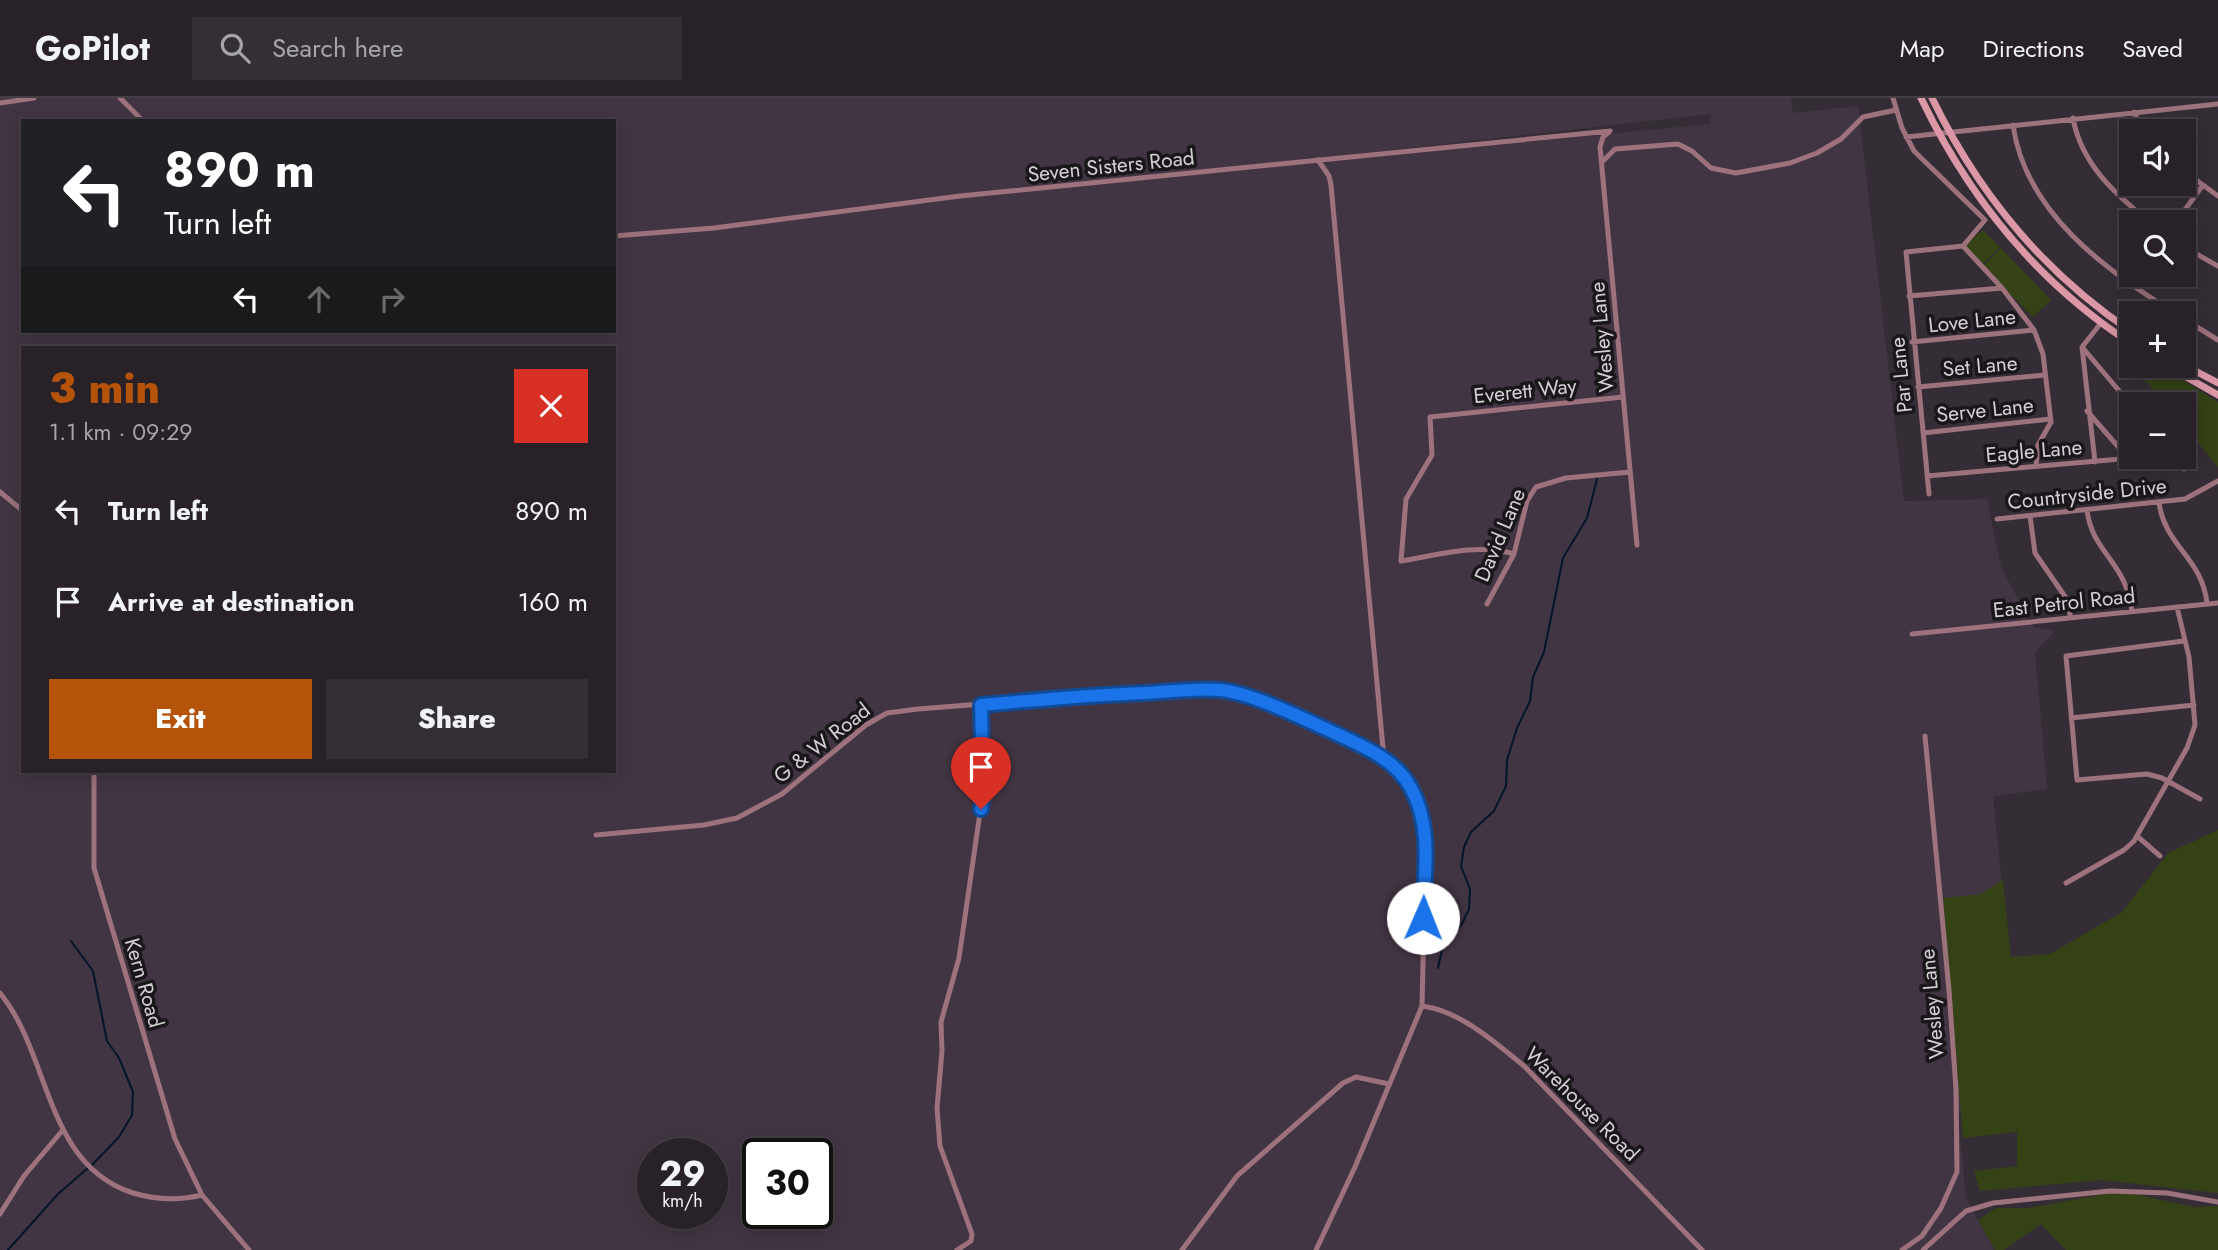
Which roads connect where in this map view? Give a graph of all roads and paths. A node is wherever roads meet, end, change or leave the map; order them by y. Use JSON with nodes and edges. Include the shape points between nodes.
{"nodes":[{"id":1,"x":34,"y":98,"type":"edge"},
{"id":2,"x":120,"y":98,"type":"edge"},
{"id":3,"x":1893,"y":98,"type":"edge"},
{"id":4,"x":1921,"y":98,"type":"edge"},
{"id":5,"x":1932,"y":98,"type":"edge"},
{"id":6,"x":1,"y":101,"type":"edge"},
{"id":7,"x":2218,"y":104,"type":"edge"},
{"id":8,"x":1896,"y":110,"type":"junction"},
{"id":9,"x":2134,"y":112,"type":"junction"},
{"id":10,"x":2073,"y":118,"type":"junction"},
{"id":11,"x":141,"y":119,"type":"edge"},
{"id":12,"x":2137,"y":119,"type":"edge"},
{"id":13,"x":2013,"y":125,"type":"junction"},
{"id":14,"x":1610,"y":131,"type":"joint"},
{"id":15,"x":1938,"y":132,"type":"junction"},
{"id":16,"x":1949,"y":132,"type":"junction"},
{"id":17,"x":1906,"y":137,"type":"junction"},
{"id":18,"x":1318,"y":160,"type":"junction"},
{"id":19,"x":1602,"y":162,"type":"junction"},
{"id":20,"x":2196,"y":180,"type":"edge"},
{"id":21,"x":2203,"y":185,"type":"junction"},
{"id":22,"x":2218,"y":196,"type":"edge"},
{"id":23,"x":2138,"y":210,"type":"edge"},
{"id":24,"x":2185,"y":210,"type":"edge"},
{"id":25,"x":616,"y":236,"type":"edge"},
{"id":26,"x":1963,"y":246,"type":"junction"},
{"id":27,"x":2196,"y":254,"type":"edge"},
{"id":28,"x":2218,"y":266,"type":"edge"},
{"id":29,"x":2119,"y":274,"type":"edge"},
{"id":30,"x":2136,"y":287,"type":"edge"},
{"id":31,"x":2002,"y":288,"type":"junction"},
{"id":32,"x":1909,"y":296,"type":"junction"},
{"id":33,"x":2072,"y":300,"type":"junction"},
{"id":34,"x":2157,"y":301,"type":"edge"},
{"id":35,"x":2091,"y":302,"type":"junction"},
{"id":36,"x":2119,"y":322,"type":"edge"},
{"id":37,"x":2101,"y":323,"type":"junction"},
{"id":38,"x":2196,"y":326,"type":"edge"},
{"id":39,"x":2034,"y":330,"type":"junction"},
{"id":40,"x":2119,"y":335,"type":"edge"},
{"id":41,"x":2218,"y":340,"type":"edge"},
{"id":42,"x":1912,"y":342,"type":"junction"},
{"id":43,"x":2082,"y":347,"type":"junction"},
{"id":44,"x":2196,"y":371,"type":"edge"},
{"id":45,"x":2045,"y":375,"type":"junction"},
{"id":46,"x":2188,"y":378,"type":"edge"},
{"id":47,"x":2218,"y":383,"type":"edge"},
{"id":48,"x":1918,"y":387,"type":"junction"},
{"id":49,"x":2120,"y":392,"type":"edge"},
{"id":50,"x":2218,"y":395,"type":"edge"},
{"id":51,"x":1623,"y":397,"type":"junction"},
{"id":52,"x":2087,"y":411,"type":"junction"},
{"id":53,"x":2050,"y":419,"type":"junction"},
{"id":54,"x":1923,"y":433,"type":"junction"},
{"id":55,"x":2119,"y":448,"type":"edge"},
{"id":56,"x":2119,"y":459,"type":"edge"},
{"id":57,"x":2095,"y":462,"type":"junction"},
{"id":58,"x":2036,"y":466,"type":"junction"},
{"id":59,"x":1630,"y":472,"type":"junction"},
{"id":60,"x":1927,"y":476,"type":"junction"},
{"id":61,"x":2215,"y":483,"type":"edge"},
{"id":62,"x":0,"y":492,"type":"edge"},
{"id":63,"x":2218,"y":492,"type":"edge"},
{"id":64,"x":1929,"y":494,"type":"dead end"},
{"id":65,"x":2159,"y":502,"type":"junction"},
{"id":66,"x":21,"y":509,"type":"edge"},
{"id":67,"x":2087,"y":510,"type":"junction"},
{"id":68,"x":2030,"y":516,"type":"junction"},
{"id":69,"x":1997,"y":519,"type":"dead end"},
{"id":70,"x":1637,"y":545,"type":"dead end"},
{"id":71,"x":1514,"y":554,"type":"junction"},
{"id":72,"x":2218,"y":603,"type":"edge"},
{"id":73,"x":1487,"y":604,"type":"dead end"},
{"id":74,"x":2207,"y":604,"type":"junction"},
{"id":75,"x":2177,"y":607,"type":"junction"},
{"id":76,"x":2132,"y":612,"type":"junction"},
{"id":77,"x":2071,"y":618,"type":"junction"},
{"id":78,"x":1912,"y":634,"type":"dead end"},
{"id":79,"x":2184,"y":640,"type":"junction"},
{"id":80,"x":981,"y":705,"type":"junction"},
{"id":81,"x":2194,"y":705,"type":"junction"},
{"id":82,"x":2071,"y":718,"type":"junction"},
{"id":83,"x":1925,"y":736,"type":"dead end"},
{"id":84,"x":1384,"y":759,"type":"junction"},
{"id":85,"x":94,"y":773,"type":"edge"},
{"id":86,"x":2168,"y":781,"type":"junction"},
{"id":87,"x":2200,"y":799,"type":"dead end"},
{"id":88,"x":596,"y":835,"type":"dead end"},
{"id":89,"x":2137,"y":836,"type":"junction"},
{"id":90,"x":2160,"y":856,"type":"dead end"},
{"id":91,"x":2066,"y":883,"type":"dead end"},
{"id":92,"x":0,"y":993,"type":"edge"},
{"id":93,"x":1422,"y":1006,"type":"junction"},
{"id":94,"x":1388,"y":1084,"type":"junction"},
{"id":95,"x":62,"y":1131,"type":"junction"},
{"id":96,"x":202,"y":1195,"type":"junction"},
{"id":97,"x":2218,"y":1202,"type":"edge"},
{"id":98,"x":0,"y":1214,"type":"edge"},
{"id":99,"x":249,"y":1250,"type":"edge"},
{"id":100,"x":957,"y":1250,"type":"edge"},
{"id":101,"x":1182,"y":1250,"type":"edge"},
{"id":102,"x":1316,"y":1250,"type":"edge"},
{"id":103,"x":1702,"y":1250,"type":"edge"},
{"id":104,"x":1902,"y":1250,"type":"edge"},
{"id":105,"x":1923,"y":1250,"type":"edge"}],
"edges":[{"from":1,"to":6,"type":"street"},
{"from":2,"to":11,"type":"street"},
{"from":3,"to":8,"type":"street"},
{"from":4,"to":15,"type":"main road"},
{"from":5,"to":16,"type":"main road"},
{"from":7,"to":9,"type":"street"},
{"from":8,"to":17,"type":"street"},
{"from":8,"to":19,"type":"street","via":[[1863,117],[1841,139],[1790,163],[1738,172],[1711,168],[1678,144],[1615,149]]},
{"from":9,"to":10,"type":"street"},
{"from":9,"to":12,"type":"street"},
{"from":10,"to":13,"type":"street"},
{"from":10,"to":23,"type":"street","via":[[2091,164]]},
{"from":13,"to":16,"type":"street"},
{"from":13,"to":29,"type":"street","via":[[2026,174],[2046,206]]},
{"from":14,"to":18,"type":"street","name":"Seven Sisters Road"},
{"from":14,"to":19,"type":"street","name":"Wesley Lane","via":[[1600,143]]},
{"from":15,"to":16,"type":"street"},
{"from":15,"to":17,"type":"street"},
{"from":15,"to":33,"type":"main road","via":[[1997,222]]},
{"from":16,"to":35,"type":"main road","via":[[2005,216],[2049,265]]},
{"from":17,"to":26,"type":"street","via":[[1921,159],[1985,220]]},
{"from":18,"to":25,"type":"street","name":"Seven Sisters Road"},
{"from":18,"to":84,"type":"street","via":[[1331,185]]},
{"from":19,"to":51,"type":"street","name":"Wesley Lane"},
{"from":20,"to":21,"type":"street"},
{"from":21,"to":22,"type":"street"},
{"from":21,"to":24,"type":"street"},
{"from":26,"to":31,"type":"street"},
{"from":26,"to":32,"type":"street","name":"Par Lane","via":[[1906,252]]},
{"from":27,"to":28,"type":"street"},
{"from":30,"to":34,"type":"street"},
{"from":31,"to":32,"type":"street"},
{"from":31,"to":39,"type":"street"},
{"from":32,"to":42,"type":"street","name":"Par Lane"},
{"from":33,"to":35,"type":"main road"},
{"from":33,"to":37,"type":"main road"},
{"from":35,"to":36,"type":"main road"},
{"from":37,"to":40,"type":"main road"},
{"from":37,"to":43,"type":"street"},
{"from":38,"to":41,"type":"street"},
{"from":39,"to":42,"type":"street","name":"Love Lane"},
{"from":39,"to":45,"type":"street"},
{"from":42,"to":48,"type":"street","name":"Par Lane"},
{"from":43,"to":49,"type":"street"},
{"from":43,"to":52,"type":"street"},
{"from":44,"to":47,"type":"main road"},
{"from":45,"to":48,"type":"street","name":"Set Lane"},
{"from":45,"to":53,"type":"street"},
{"from":46,"to":50,"type":"main road"},
{"from":48,"to":54,"type":"street","name":"Par Lane"},
{"from":51,"to":59,"type":"street","name":"Wesley Lane"},
{"from":51,"to":71,"type":"street","name":"Everett Way","via":[[1430,417],[1432,454],[1406,499],[1401,561],[1470,550]]},
{"from":52,"to":55,"type":"street"},
{"from":52,"to":57,"type":"street"},
{"from":53,"to":54,"type":"street","name":"Serve Lane"},
{"from":53,"to":58,"type":"street","via":[[2038,445]]},
{"from":54,"to":60,"type":"street","name":"Par Lane"},
{"from":56,"to":57,"type":"street","name":"Eagle Lane"},
{"from":57,"to":58,"type":"street","name":"Eagle Lane"},
{"from":58,"to":60,"type":"street","name":"Eagle Lane"},
{"from":59,"to":70,"type":"street","name":"Wesley Lane"},
{"from":59,"to":71,"type":"street","name":"David Lane","via":[[1566,478],[1536,487],[1527,501]]},
{"from":60,"to":64,"type":"street","name":"Par Lane"},
{"from":61,"to":63,"type":"street"},
{"from":61,"to":65,"type":"street","name":"Countryside Drive","via":[[2192,498]]},
{"from":62,"to":66,"type":"street"},
{"from":65,"to":67,"type":"street","name":"Countryside Drive"},
{"from":65,"to":74,"type":"street","via":[[2165,528],[2202,578]]},
{"from":67,"to":68,"type":"street","name":"Countryside Drive"},
{"from":67,"to":76,"type":"street","via":[[2093,535],[2125,578]]},
{"from":68,"to":69,"type":"street","name":"Countryside Drive"},
{"from":68,"to":77,"type":"street","via":[[2035,553],[2066,598]]},
{"from":71,"to":73,"type":"street","name":"David Lane"},
{"from":72,"to":74,"type":"street","name":"East Petrol Road"},
{"from":74,"to":75,"type":"street","name":"East Petrol Road"},
{"from":75,"to":76,"type":"street","name":"East Petrol Road"},
{"from":75,"to":79,"type":"street"},
{"from":76,"to":77,"type":"street","name":"East Petrol Road"},
{"from":77,"to":78,"type":"street","name":"East Petrol Road"},
{"from":79,"to":81,"type":"street"},
{"from":79,"to":82,"type":"street","via":[[2066,656]]},
{"from":80,"to":84,"type":"street","name":"G & W Road","via":[[1222,690],[1278,709]]},
{"from":80,"to":88,"type":"street","name":"G & W Road","via":[[887,713],[866,724],[782,794],[737,818]]},
{"from":80,"to":100,"type":"street","via":[[983,792],[959,958],[941,1022],[937,1108],[940,1146],[972,1234],[971,1241]]},
{"from":81,"to":82,"type":"street"},
{"from":81,"to":86,"type":"street","via":[[2193,734]]},
{"from":82,"to":86,"type":"street","via":[[2077,780],[2140,774]]},
{"from":83,"to":104,"type":"street","name":"Wesley Lane","via":[[1949,990],[1957,1172],[1922,1236]]},
{"from":84,"to":93,"type":"street","name":"G & W Road","via":[[1410,786],[1426,837]]},
{"from":85,"to":96,"type":"street","name":"Kern Road","via":[[94,868],[175,1139]]},
{"from":86,"to":87,"type":"street"},
{"from":86,"to":89,"type":"street"},
{"from":89,"to":90,"type":"street"},
{"from":89,"to":91,"type":"street","via":[[2124,850]]},
{"from":92,"to":95,"type":"street","via":[[19,1018]]},
{"from":93,"to":94,"type":"street","name":"G & W Road"},
{"from":93,"to":103,"type":"street","name":"Warehouse Road","via":[[1441,1008],[1524,1066]]},
{"from":94,"to":101,"type":"street","via":[[1356,1077],[1343,1083],[1237,1177]]},
{"from":94,"to":102,"type":"street","name":"G & W Road"},
{"from":95,"to":96,"type":"street","via":[[96,1173],[126,1190],[174,1200]]},
{"from":95,"to":98,"type":"street","via":[[24,1176]]},
{"from":96,"to":99,"type":"street","name":"Kern Road"},
{"from":97,"to":105,"type":"street","via":[[2167,1193],[2110,1191],[1981,1205],[1966,1212]]}]}
